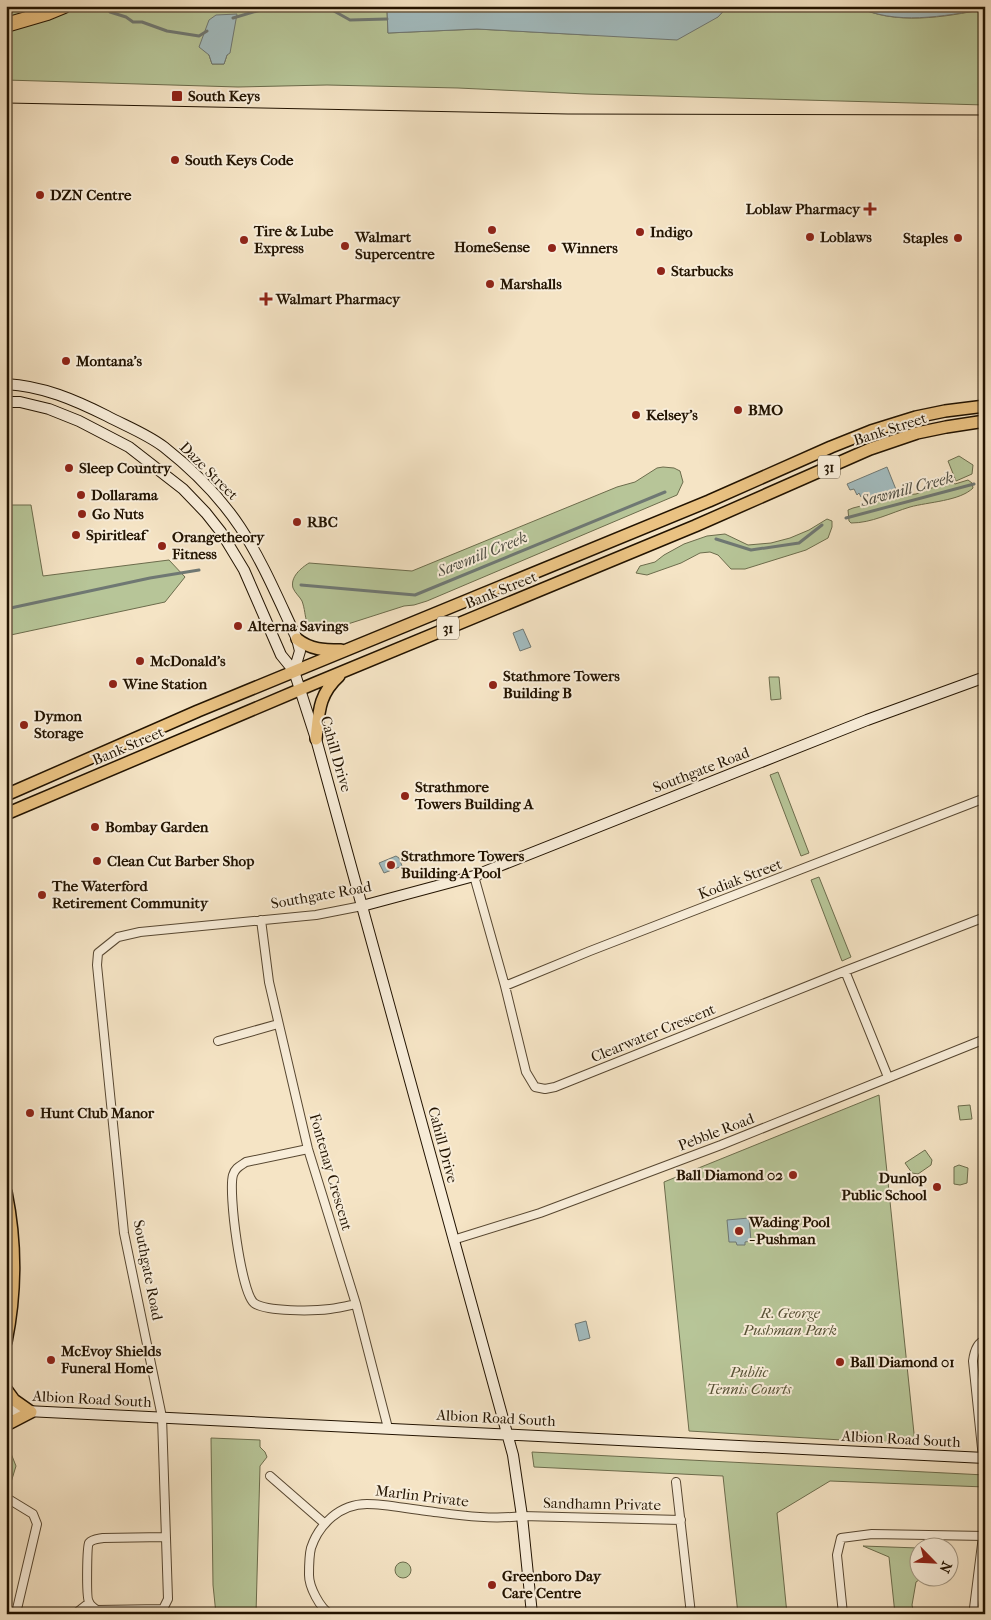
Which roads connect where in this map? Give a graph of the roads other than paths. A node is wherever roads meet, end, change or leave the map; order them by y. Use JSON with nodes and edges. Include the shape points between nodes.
{"nodes":[{"id":1,"x":64,"y":6,"type":"edge"},
{"id":2,"x":6,"y":25,"type":"edge"},
{"id":3,"x":6,"y":384,"type":"edge"},
{"id":4,"x":23,"y":385,"type":"junction"},
{"id":5,"x":6,"y":402,"type":"edge"},
{"id":6,"x":20,"y":402,"type":"junction"},
{"id":7,"x":985,"y":406,"type":"edge"},
{"id":8,"x":985,"y":421,"type":"edge"},
{"id":9,"x":139,"y":432,"type":"junction"},
{"id":10,"x":129,"y":447,"type":"junction"},
{"id":11,"x":709,"y":500,"type":"junction"},
{"id":12,"x":715,"y":516,"type":"junction"},
{"id":13,"x":272,"y":585,"type":"junction"},
{"id":14,"x":255,"y":594,"type":"junction"},
{"id":15,"x":297,"y":639,"type":"junction"},
{"id":16,"x":348,"y":649,"type":"junction"},
{"id":17,"x":346,"y":670,"type":"junction"},
{"id":18,"x":294,"y":671,"type":"junction"},
{"id":19,"x":985,"y":677,"type":"edge"},
{"id":20,"x":300,"y":689,"type":"junction"},
{"id":21,"x":198,"y":711,"type":"junction"},
{"id":22,"x":203,"y":731,"type":"junction"},
{"id":23,"x":316,"y":739,"type":"junction"},
{"id":24,"x":66,"y":769,"type":"junction"},
{"id":25,"x":71,"y":786,"type":"junction"},
{"id":26,"x":6,"y":794,"type":"edge"},
{"id":27,"x":985,"y":798,"type":"edge"},
{"id":28,"x":6,"y":814,"type":"edge"},
{"id":29,"x":474,"y":876,"type":"junction"},
{"id":30,"x":362,"y":906,"type":"junction"},
{"id":31,"x":985,"y":917,"type":"edge"},
{"id":32,"x":261,"y":920,"type":"junction"},
{"id":33,"x":845,"y":971,"type":"junction"},
{"id":34,"x":505,"y":986,"type":"junction"},
{"id":35,"x":278,"y":1024,"type":"junction"},
{"id":36,"x":985,"y":1039,"type":"edge"},
{"id":37,"x":218,"y":1041,"type":"dead end"},
{"id":38,"x":888,"y":1077,"type":"junction"},
{"id":39,"x":308,"y":1149,"type":"junction"},
{"id":40,"x":6,"y":1192,"type":"edge"},
{"id":41,"x":454,"y":1240,"type":"junction"},
{"id":42,"x":356,"y":1304,"type":"junction"},
{"id":43,"x":985,"y":1340,"type":"edge"},
{"id":44,"x":6,"y":1342,"type":"edge"},
{"id":45,"x":6,"y":1389,"type":"edge"},
{"id":46,"x":6,"y":1410,"type":"edge"},
{"id":47,"x":31,"y":1412,"type":"junction"},
{"id":48,"x":162,"y":1417,"type":"junction"},
{"id":49,"x":6,"y":1425,"type":"edge"},
{"id":50,"x":388,"y":1428,"type":"junction"},
{"id":51,"x":507,"y":1433,"type":"junction"},
{"id":52,"x":984,"y":1458,"type":"edge"},
{"id":53,"x":270,"y":1476,"type":"dead end"},
{"id":54,"x":676,"y":1482,"type":"dead end"},
{"id":55,"x":10,"y":1500,"type":"dead end"},
{"id":56,"x":522,"y":1516,"type":"junction"},
{"id":57,"x":681,"y":1520,"type":"junction"},
{"id":58,"x":324,"y":1523,"type":"junction"},
{"id":59,"x":984,"y":1536,"type":"edge"},
{"id":60,"x":165,"y":1537,"type":"junction"},
{"id":61,"x":89,"y":1603,"type":"junction"},
{"id":62,"x":974,"y":1608,"type":"dead end"},
{"id":63,"x":326,"y":1613,"type":"edge"},
{"id":64,"x":20,"y":1614,"type":"edge"},
{"id":65,"x":75,"y":1614,"type":"edge"},
{"id":66,"x":532,"y":1614,"type":"edge"},
{"id":67,"x":691,"y":1614,"type":"edge"},
{"id":68,"x":843,"y":1614,"type":"edge"}],
"edges":[{"from":1,"to":2,"type":"highway"},
{"from":3,"to":4,"type":"street","name":"Daze Street"},
{"from":4,"to":6,"type":"street"},
{"from":4,"to":9,"type":"street","name":"Daze Street","via":[[79,402]]},
{"from":5,"to":6,"type":"street"},
{"from":6,"to":10,"type":"street","via":[[79,421]]},
{"from":7,"to":11,"type":"main road","name":"Bank Street","number":"31","via":[[916,417],[871,431]]},
{"from":8,"to":12,"type":"main road","name":"Bank Street","number":"31","via":[[917,433],[870,449]]},
{"from":9,"to":10,"type":"street"},
{"from":9,"to":13,"type":"street","name":"Daze Street","via":[[163,446],[190,469],[230,513]]},
{"from":10,"to":14,"type":"street","via":[[183,489],[206,514],[221,532]]},
{"from":11,"to":12,"type":"main road"},
{"from":11,"to":16,"type":"main road","name":"Bank Street","number":"31"},
{"from":12,"to":17,"type":"main road","name":"Bank Street","number":"31"},
{"from":13,"to":14,"type":"street"},
{"from":13,"to":15,"type":"street","name":"Daze Street"},
{"from":14,"to":18,"type":"street","via":[[281,655]]},
{"from":15,"to":16,"type":"main road","via":[[318,650]]},
{"from":15,"to":18,"type":"street","name":"Daze Street","via":[[300,650]]},
{"from":16,"to":18,"type":"main road","name":"Bank Street","number":"31"},
{"from":17,"to":20,"type":"main road","name":"Bank Street","number":"31"},
{"from":17,"to":23,"type":"main road","via":[[329,685],[321,700]]},
{"from":18,"to":20,"type":"street"},
{"from":18,"to":21,"type":"main road","name":"Bank Street","number":"31"},
{"from":19,"to":29,"type":"street","name":"Southgate Road"},
{"from":20,"to":22,"type":"main road","name":"Bank Street","number":"31"},
{"from":20,"to":23,"type":"street","name":"Cahill Drive"},
{"from":21,"to":22,"type":"main road"},
{"from":21,"to":24,"type":"main road","name":"Bank Street","number":"31"},
{"from":22,"to":25,"type":"main road","name":"Bank Street","number":"31"},
{"from":23,"to":30,"type":"street","name":"Cahill Drive"},
{"from":24,"to":25,"type":"main road"},
{"from":24,"to":26,"type":"main road","name":"Bank Street","number":"31"},
{"from":25,"to":28,"type":"main road","name":"Bank Street","number":"31"},
{"from":27,"to":34,"type":"street","name":"Kodiak Street"},
{"from":29,"to":30,"type":"street","name":"Southgate Road"},
{"from":29,"to":34,"type":"street","name":"Clearwater Crescent"},
{"from":30,"to":32,"type":"street","name":"Southgate Road","via":[[316,915]]},
{"from":30,"to":41,"type":"street","name":"Cahill Drive"},
{"from":31,"to":33,"type":"street","name":"Clearwater Crescent"},
{"from":32,"to":35,"type":"street","name":"Fontenay Crescent"},
{"from":32,"to":48,"type":"street","name":"Southgate Road","via":[[140,932],[118,937],[98,952],[124,1233]]},
{"from":33,"to":34,"type":"street","name":"Clearwater Crescent","via":[[545,1089],[535,1087],[526,1072]]},
{"from":33,"to":38,"type":"street"},
{"from":35,"to":37,"type":"street"},
{"from":35,"to":39,"type":"street","name":"Fontenay Crescent"},
{"from":36,"to":38,"type":"street","name":"Pebble Road"},
{"from":38,"to":41,"type":"street","name":"Pebble Road","via":[[567,1203]]},
{"from":39,"to":42,"type":"street","name":"Fontenay Crescent"},
{"from":39,"to":42,"type":"street","via":[[246,1162],[233,1174],[231,1187],[239,1253],[248,1292],[252,1302],[272,1309],[328,1310]]},
{"from":40,"to":44,"type":"main road","via":[[13,1241],[13,1273]]},
{"from":41,"to":51,"type":"street","name":"Cahill Drive"},
{"from":42,"to":50,"type":"street","name":"Fontenay Crescent"},
{"from":43,"to":52,"type":"street","via":[[975,1350],[972,1361]]},
{"from":45,"to":47,"type":"main road","via":[[14,1400]]},
{"from":46,"to":47,"type":"street","name":"Albion Road South"},
{"from":47,"to":48,"type":"street","name":"Albion Road South"},
{"from":47,"to":49,"type":"main road"},
{"from":48,"to":50,"type":"street","name":"Albion Road South"},
{"from":48,"to":60,"type":"street"},
{"from":50,"to":51,"type":"street","name":"Albion Road South"},
{"from":51,"to":52,"type":"street","name":"Albion Road South"},
{"from":51,"to":56,"type":"street","name":"Cahill Drive"},
{"from":53,"to":58,"type":"street"},
{"from":54,"to":57,"type":"street","name":"Sandhamn Private"},
{"from":55,"to":64,"type":"street","via":[[33,1514],[37,1524],[17,1609]]},
{"from":56,"to":57,"type":"street","name":"Sandhamn Private"},
{"from":56,"to":58,"type":"street","name":"Marlin Private","via":[[461,1516],[366,1504],[347,1508]]},
{"from":56,"to":66,"type":"street","name":"Cahill Drive"},
{"from":57,"to":67,"type":"street","name":"Sandhamn Private"},
{"from":58,"to":63,"type":"street","name":"Marlin Private","via":[[311,1549],[309,1578]]},
{"from":59,"to":62,"type":"street"},
{"from":59,"to":68,"type":"street","via":[[872,1534],[841,1538],[837,1555]]},
{"from":60,"to":61,"type":"street","via":[[103,1538],[89,1542],[86,1548]]},
{"from":60,"to":61,"type":"street","via":[[168,1599],[163,1609],[97,1610]]},
{"from":61,"to":65,"type":"street"}]}
